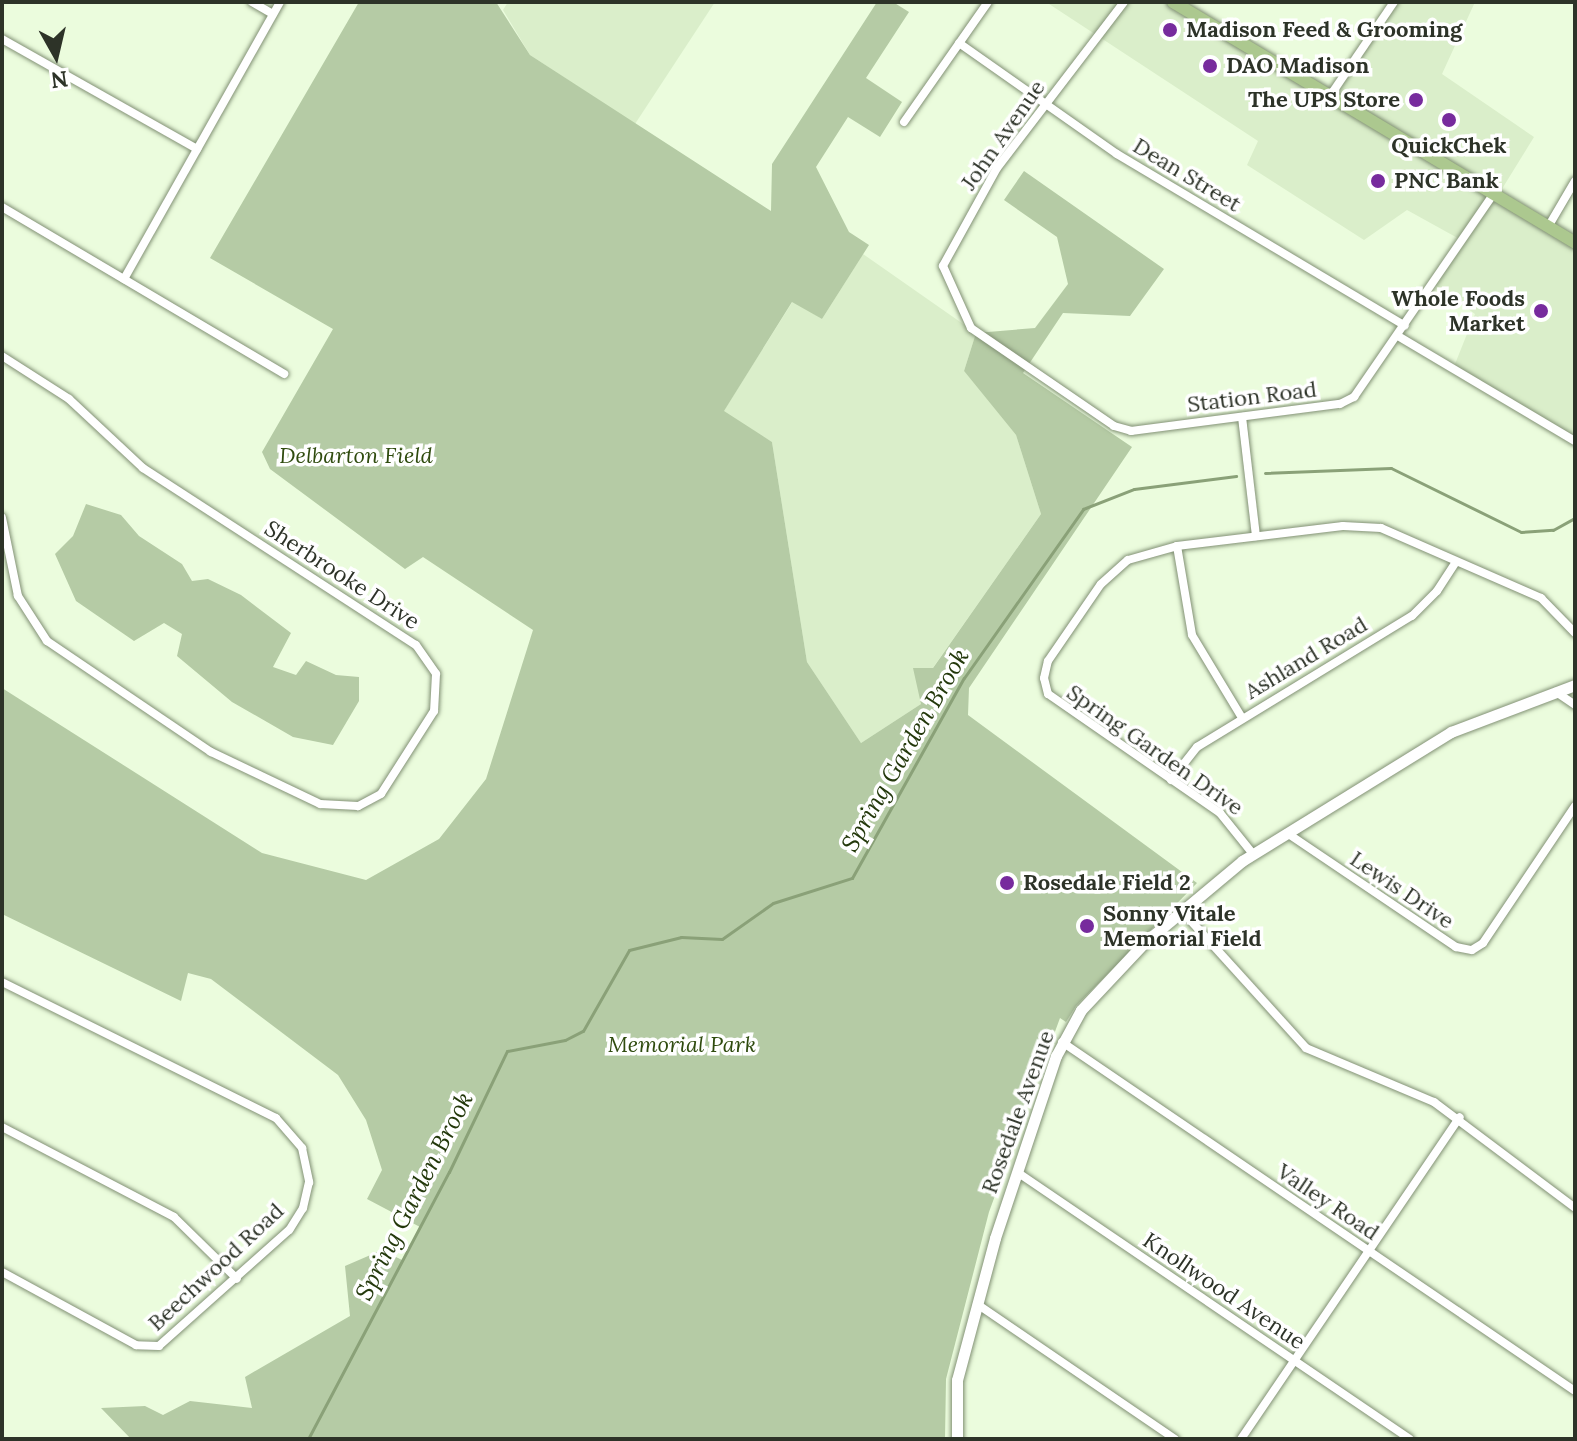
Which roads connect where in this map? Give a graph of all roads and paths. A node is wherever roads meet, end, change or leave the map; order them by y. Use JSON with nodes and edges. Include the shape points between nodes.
{"nodes":[{"id":1,"x":252,"y":2,"type":"edge"},
{"id":2,"x":280,"y":2,"type":"edge"},
{"id":3,"x":988,"y":2,"type":"edge"},
{"id":4,"x":1124,"y":2,"type":"edge"},
{"id":5,"x":1173,"y":2,"type":"edge"},
{"id":6,"x":1394,"y":2,"type":"edge"},
{"id":7,"x":273,"y":14,"type":"junction"},
{"id":8,"x":2,"y":39,"type":"edge"},
{"id":9,"x":959,"y":43,"type":"junction"},
{"id":10,"x":1330,"y":96,"type":"junction"},
{"id":11,"x":1047,"y":103,"type":"junction"},
{"id":12,"x":904,"y":122,"type":"dead end"},
{"id":13,"x":197,"y":149,"type":"junction"},
{"id":14,"x":1575,"y":181,"type":"edge"},
{"id":15,"x":1493,"y":195,"type":"junction"},
{"id":16,"x":2,"y":207,"type":"edge"},
{"id":17,"x":1548,"y":227,"type":"junction"},
{"id":18,"x":1575,"y":243,"type":"edge"},
{"id":19,"x":124,"y":279,"type":"junction"},
{"id":20,"x":955,"y":300,"type":"joint"},
{"id":21,"x":1405,"y":326,"type":"junction"},
{"id":22,"x":1398,"y":336,"type":"junction"},
{"id":23,"x":2,"y":356,"type":"edge"},
{"id":24,"x":284,"y":374,"type":"dead end"},
{"id":25,"x":1242,"y":417,"type":"junction"},
{"id":26,"x":1575,"y":441,"type":"edge"},
{"id":27,"x":2,"y":518,"type":"edge"},
{"id":28,"x":1256,"y":536,"type":"junction"},
{"id":29,"x":1177,"y":546,"type":"junction"},
{"id":30,"x":1455,"y":563,"type":"junction"},
{"id":31,"x":1575,"y":633,"type":"edge"},
{"id":32,"x":1575,"y":685,"type":"edge"},
{"id":33,"x":1556,"y":692,"type":"junction"},
{"id":34,"x":1575,"y":705,"type":"edge"},
{"id":35,"x":1242,"y":718,"type":"junction"},
{"id":36,"x":1171,"y":780,"type":"junction"},
{"id":37,"x":1575,"y":806,"type":"edge"},
{"id":38,"x":1287,"y":833,"type":"junction"},
{"id":39,"x":1253,"y":854,"type":"junction"},
{"id":40,"x":1181,"y":910,"type":"junction"},
{"id":41,"x":2,"y":982,"type":"edge"},
{"id":42,"x":1062,"y":1042,"type":"junction"},
{"id":43,"x":1460,"y":1117,"type":"junction"},
{"id":44,"x":2,"y":1127,"type":"edge"},
{"id":45,"x":1017,"y":1172,"type":"junction"},
{"id":46,"x":1575,"y":1208,"type":"edge"},
{"id":47,"x":1369,"y":1251,"type":"junction"},
{"id":48,"x":2,"y":1272,"type":"edge"},
{"id":49,"x":237,"y":1279,"type":"junction"},
{"id":50,"x":977,"y":1304,"type":"junction"},
{"id":51,"x":1294,"y":1360,"type":"junction"},
{"id":52,"x":1575,"y":1391,"type":"edge"},
{"id":53,"x":957,"y":1439,"type":"edge"},
{"id":54,"x":1175,"y":1439,"type":"edge"},
{"id":55,"x":1241,"y":1439,"type":"edge"},
{"id":56,"x":1410,"y":1439,"type":"edge"}],
"edges":[{"from":1,"to":7,"type":"street"},
{"from":2,"to":7,"type":"street"},
{"from":3,"to":9,"type":"street"},
{"from":4,"to":11,"type":"street","name":"John Avenue"},
{"from":5,"to":10,"type":"main road"},
{"from":6,"to":10,"type":"street"},
{"from":7,"to":13,"type":"street"},
{"from":8,"to":13,"type":"street"},
{"from":9,"to":11,"type":"street","name":"Dean Street"},
{"from":9,"to":12,"type":"street"},
{"from":10,"to":15,"type":"main road"},
{"from":11,"to":20,"type":"street","name":"John Avenue","via":[[997,168],[946,255],[944,274]]},
{"from":11,"to":21,"type":"street","name":"Dean Street","via":[[1117,154]]},
{"from":13,"to":19,"type":"street"},
{"from":14,"to":17,"type":"street"},
{"from":15,"to":17,"type":"main road"},
{"from":15,"to":21,"type":"street","name":"Station Road"},
{"from":16,"to":19,"type":"street"},
{"from":17,"to":18,"type":"main road"},
{"from":19,"to":24,"type":"street"},
{"from":20,"to":25,"type":"street","name":"Station Road","via":[[979,335],[1122,430]]},
{"from":21,"to":22,"type":"street","name":"Station Road"},
{"from":22,"to":25,"type":"street","name":"Station Road","via":[[1362,390],[1344,403]]},
{"from":22,"to":26,"type":"street"},
{"from":23,"to":27,"type":"street","name":"Sherbrooke Drive","via":[[69,399],[143,468],[416,645],[436,674],[434,711],[381,794],[358,806],[320,804],[211,752],[47,641],[18,596]]},
{"from":25,"to":28,"type":"street"},
{"from":28,"to":29,"type":"street","name":"Spring Garden Drive"},
{"from":28,"to":30,"type":"street","name":"Spring Garden Drive","via":[[1343,526],[1381,528],[1413,538]]},
{"from":29,"to":35,"type":"street","via":[[1192,635]]},
{"from":29,"to":36,"type":"street","name":"Spring Garden Drive","via":[[1142,553],[1105,580],[1048,661],[1044,678],[1059,707]]},
{"from":30,"to":31,"type":"street","name":"Spring Garden Drive","via":[[1541,598]]},
{"from":30,"to":35,"type":"street","name":"Ashland Road","via":[[1412,616]]},
{"from":32,"to":33,"type":"street","name":"Rosedale Avenue"},
{"from":33,"to":34,"type":"street"},
{"from":33,"to":38,"type":"street","name":"Rosedale Avenue","via":[[1451,732]]},
{"from":35,"to":36,"type":"street","name":"Ashland Road","via":[[1197,747]]},
{"from":36,"to":39,"type":"street","name":"Spring Garden Drive","via":[[1220,813]]},
{"from":37,"to":38,"type":"street","name":"Lewis Drive","via":[[1483,943],[1472,950],[1456,947]]},
{"from":38,"to":39,"type":"street","name":"Rosedale Avenue"},
{"from":39,"to":40,"type":"street","name":"Rosedale Avenue"},
{"from":40,"to":42,"type":"street","name":"Rosedale Avenue","via":[[1081,1010]]},
{"from":40,"to":43,"type":"street","via":[[1306,1048],[1341,1067],[1408,1089]]},
{"from":41,"to":49,"type":"street","name":"Beechwood Road","via":[[268,1113],[295,1136],[309,1171],[303,1208],[289,1230]]},
{"from":42,"to":45,"type":"street","name":"Rosedale Avenue"},
{"from":42,"to":47,"type":"street","name":"Valley Road"},
{"from":43,"to":46,"type":"street"},
{"from":43,"to":47,"type":"street"},
{"from":44,"to":49,"type":"street","via":[[174,1217]]},
{"from":45,"to":50,"type":"street","name":"Rosedale Avenue"},
{"from":45,"to":51,"type":"street","name":"Knollwood Avenue"},
{"from":47,"to":51,"type":"street"},
{"from":47,"to":52,"type":"street","name":"Valley Road"},
{"from":48,"to":49,"type":"street","name":"Beechwood Road","via":[[136,1345],[151,1348],[167,1342]]},
{"from":50,"to":53,"type":"street","name":"Rosedale Avenue","via":[[957,1380]]},
{"from":50,"to":54,"type":"street"},
{"from":51,"to":55,"type":"street"},
{"from":51,"to":56,"type":"street","name":"Knollwood Avenue"}]}
